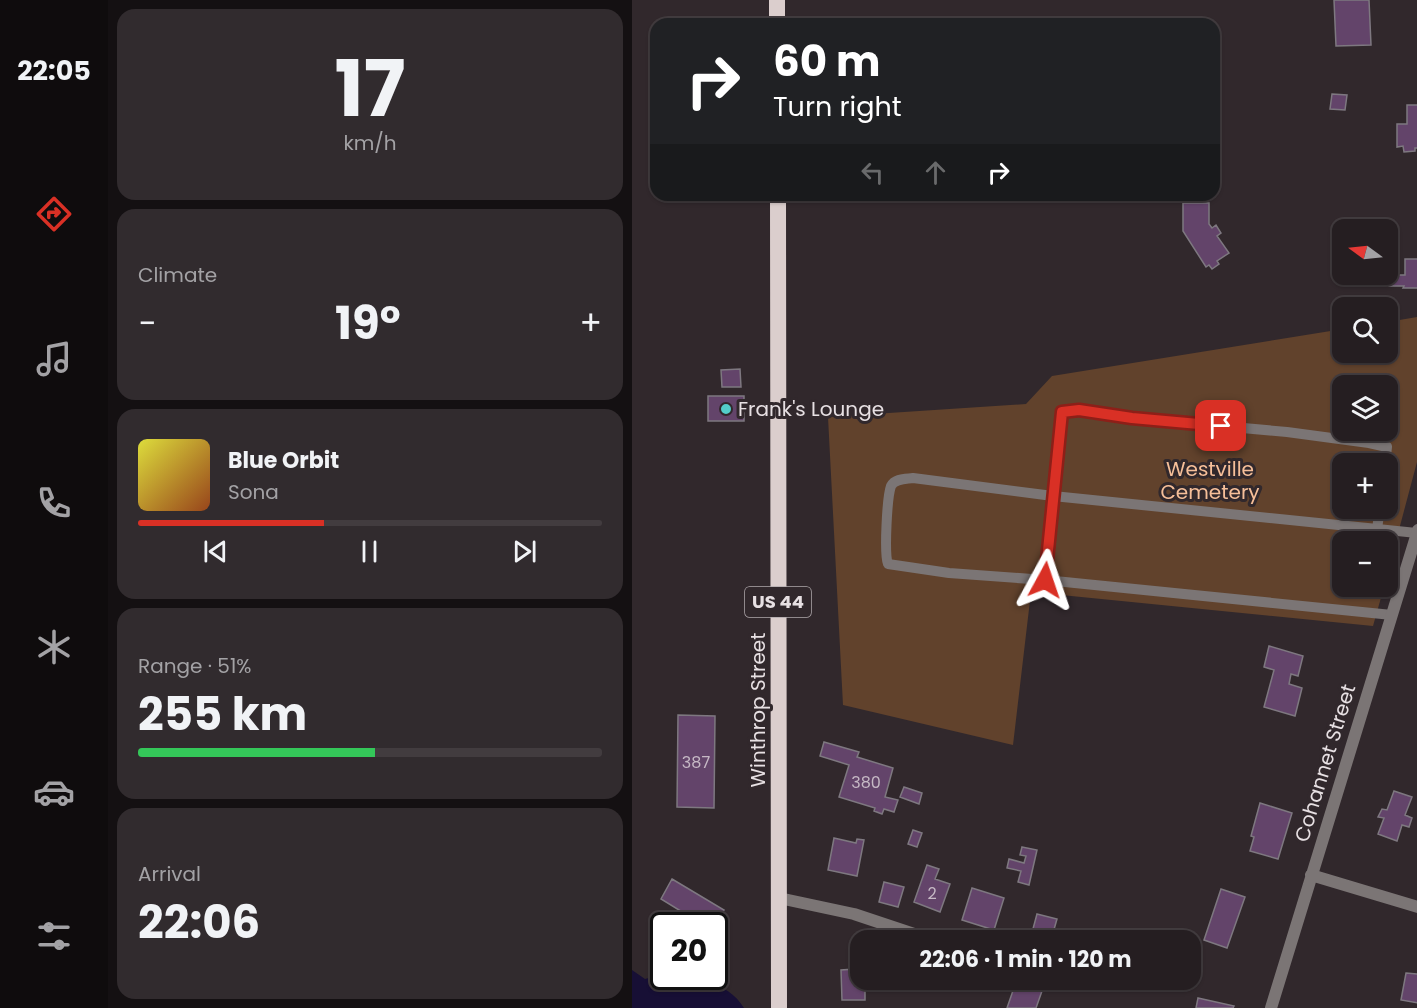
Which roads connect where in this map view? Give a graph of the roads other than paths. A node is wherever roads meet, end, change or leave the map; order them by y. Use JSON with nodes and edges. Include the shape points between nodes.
{"nodes":[{"id":1,"x":777,"y":0,"type":"edge"},
{"id":2,"x":777,"y":18,"type":"edge"},
{"id":3,"x":778,"y":201,"type":"edge"},
{"id":4,"x":1386,"y":453,"type":"edge"},
{"id":5,"x":1053,"y":496,"type":"junction"},
{"id":6,"x":1378,"y":519,"type":"edge"},
{"id":7,"x":1377,"y":529,"type":"junction"},
{"id":8,"x":1417,"y":531,"type":"edge"},
{"id":9,"x":1045,"y":580,"type":"junction"},
{"id":10,"x":1392,"y":615,"type":"junction"},
{"id":11,"x":1311,"y":875,"type":"junction"},
{"id":12,"x":779,"y":898,"type":"junction"},
{"id":13,"x":1418,"y":907,"type":"edge"},
{"id":14,"x":902,"y":930,"type":"edge"},
{"id":15,"x":779,"y":1008,"type":"edge"},
{"id":16,"x":1271,"y":1008,"type":"edge"}],
"edges":[{"from":1,"to":2,"type":"highway"},
{"from":3,"to":12,"type":"highway","name":"Winthrop Street","number":"US 44"},
{"from":4,"to":5,"type":"lane","via":[[1387,447],[1369,443],[1066,410],[1062,412]]},
{"from":5,"to":7,"type":"lane"},
{"from":5,"to":9,"type":"lane"},
{"from":5,"to":9,"type":"lane","via":[[913,478],[898,480],[892,486],[886,533],[886,558],[893,566]]},
{"from":6,"to":7,"type":"lane"},
{"from":7,"to":8,"type":"lane"},
{"from":8,"to":10,"type":"street","name":"Cohannet Street"},
{"from":9,"to":10,"type":"lane"},
{"from":10,"to":11,"type":"street","name":"Cohannet Street"},
{"from":11,"to":13,"type":"street"},
{"from":11,"to":16,"type":"street","name":"Cohannet Street"},
{"from":12,"to":14,"type":"street","via":[[854,914]]},
{"from":12,"to":15,"type":"highway","name":"Winthrop Street","number":"US 44"}]}
